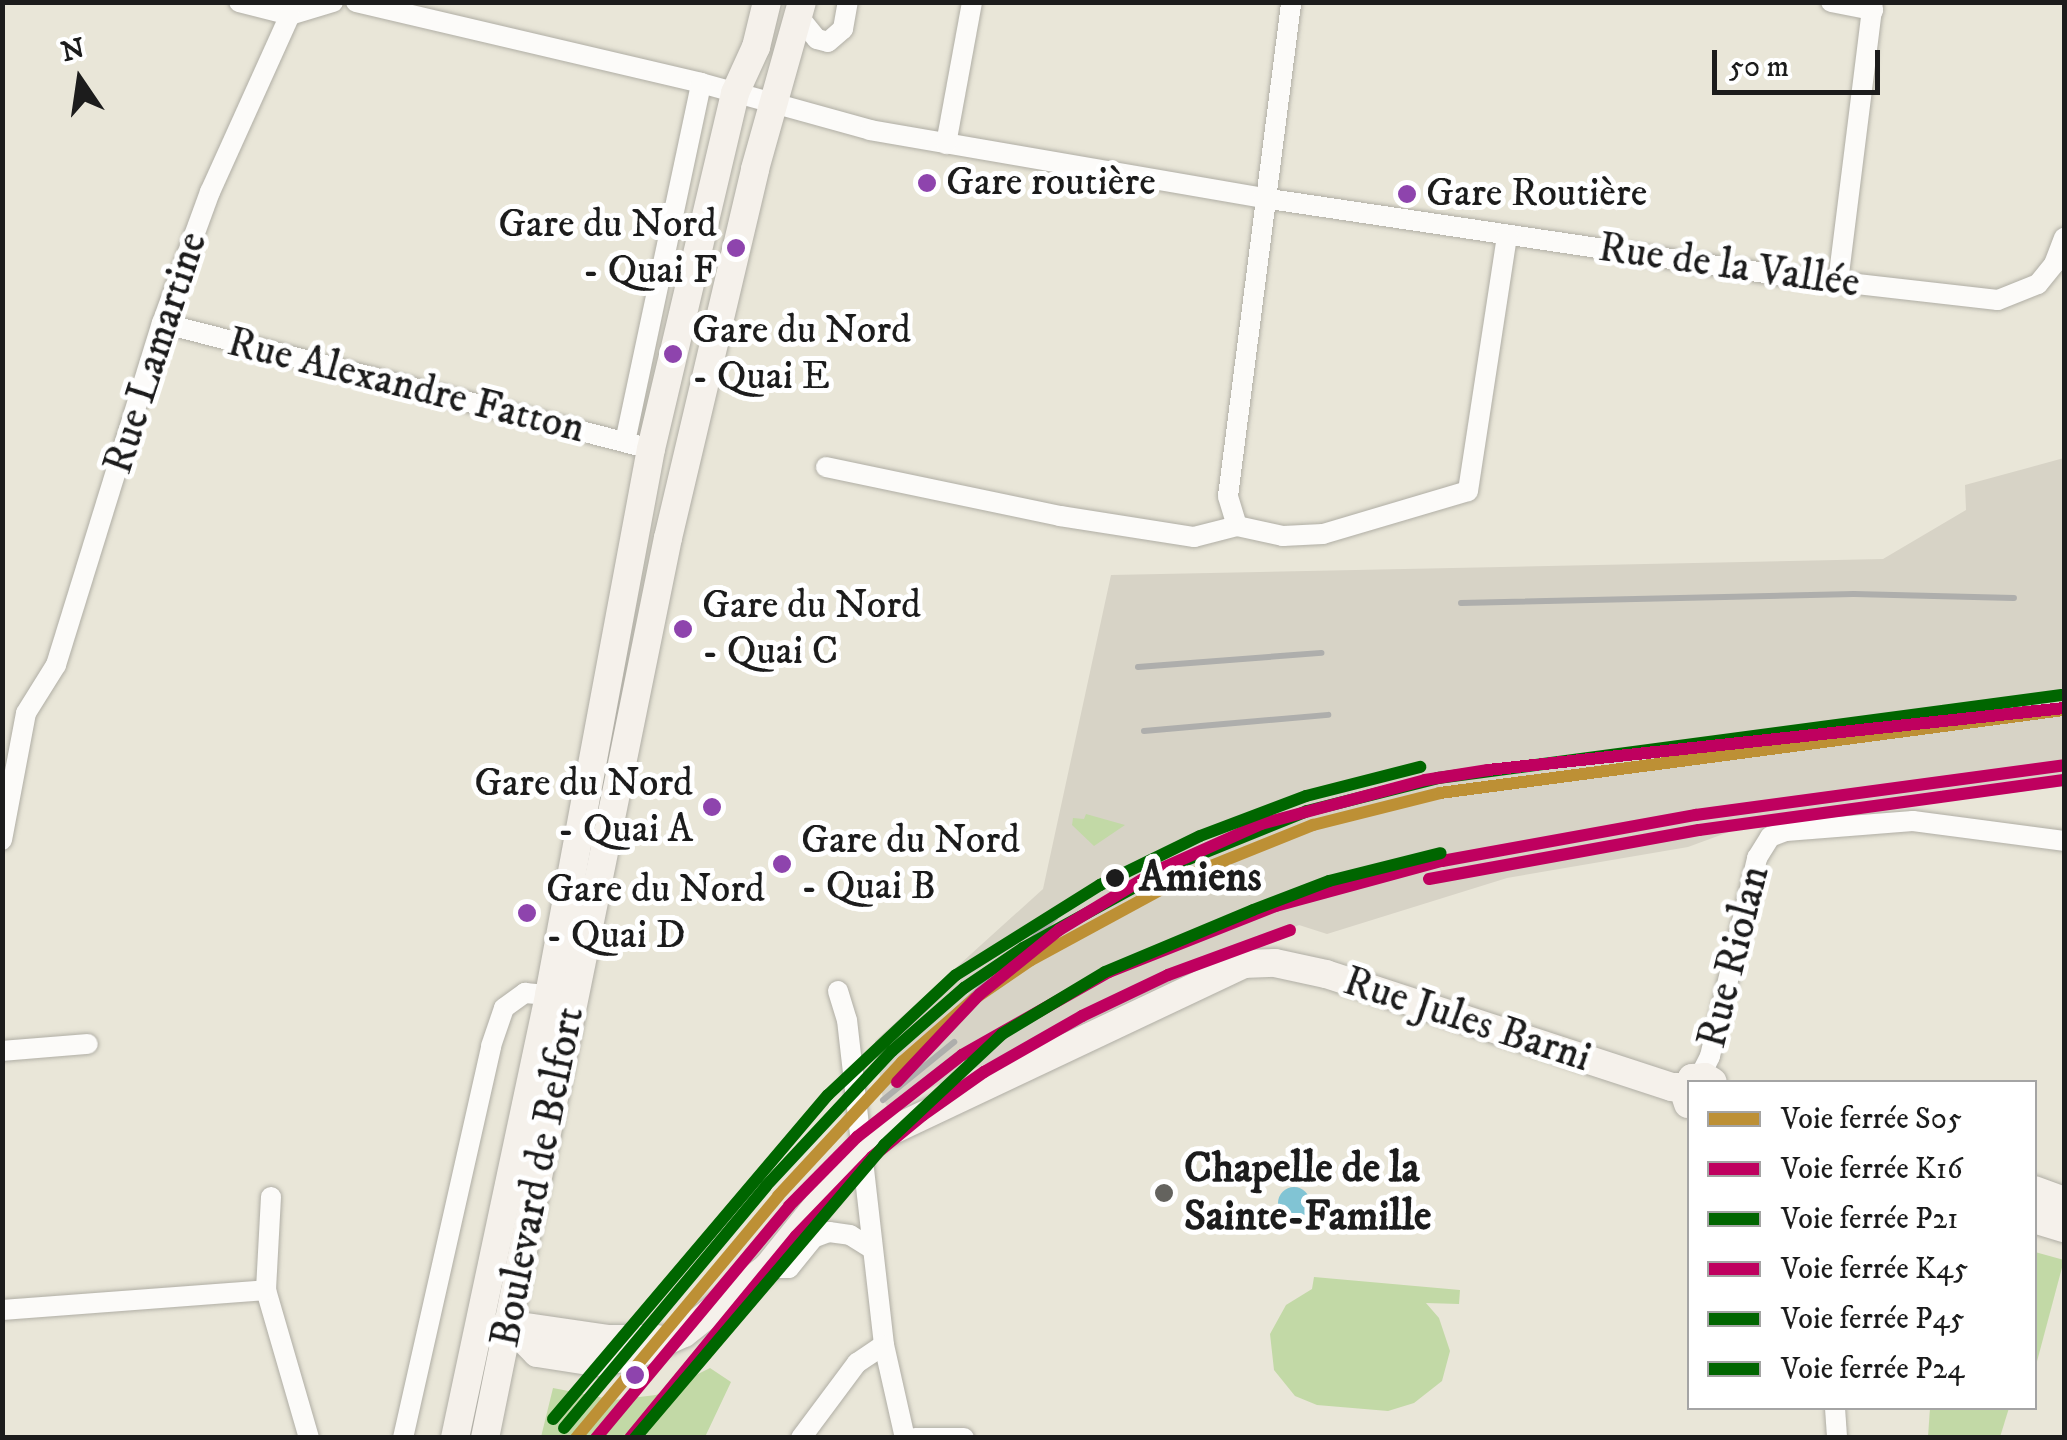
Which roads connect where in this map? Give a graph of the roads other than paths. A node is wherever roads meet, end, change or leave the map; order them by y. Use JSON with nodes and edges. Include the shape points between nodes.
{"nodes":[{"id":1,"x":239,"y":2,"type":"edge"},
{"id":2,"x":333,"y":2,"type":"edge"},
{"id":3,"x":356,"y":2,"type":"edge"},
{"id":4,"x":767,"y":2,"type":"edge"},
{"id":5,"x":848,"y":2,"type":"edge"},
{"id":6,"x":972,"y":2,"type":"edge"},
{"id":7,"x":1291,"y":2,"type":"edge"},
{"id":8,"x":1832,"y":2,"type":"edge"},
{"id":9,"x":1873,"y":6,"type":"edge"},
{"id":10,"x":800,"y":10,"type":"edge"},
{"id":11,"x":290,"y":16,"type":"junction"},
{"id":12,"x":701,"y":83,"type":"junction"},
{"id":13,"x":734,"y":93,"type":"junction"},
{"id":14,"x":774,"y":106,"type":"junction"},
{"id":15,"x":946,"y":144,"type":"junction"},
{"id":16,"x":1263,"y":198,"type":"junction"},
{"id":17,"x":1507,"y":235,"type":"junction"},
{"id":18,"x":2064,"y":238,"type":"edge"},
{"id":19,"x":1838,"y":282,"type":"junction"},
{"id":20,"x":162,"y":323,"type":"junction"},
{"id":21,"x":638,"y":446,"type":"junction"},
{"id":22,"x":826,"y":467,"type":"dead end"},
{"id":23,"x":1237,"y":526,"type":"junction"},
{"id":24,"x":2,"y":840,"type":"edge"},
{"id":25,"x":2064,"y":842,"type":"edge"},
{"id":26,"x":838,"y":991,"type":"dead end"},
{"id":27,"x":537,"y":994,"type":"junction"},
{"id":28,"x":88,"y":1044,"type":"dead end"},
{"id":29,"x":2,"y":1051,"type":"edge"},
{"id":30,"x":1700,"y":1080,"type":"edge"},
{"id":31,"x":1687,"y":1087,"type":"edge"},
{"id":32,"x":862,"y":1151,"type":"junction"},
{"id":33,"x":2037,"y":1191,"type":"edge"},
{"id":34,"x":271,"y":1198,"type":"dead end"},
{"id":35,"x":2064,"y":1201,"type":"edge"},
{"id":36,"x":2037,"y":1220,"type":"edge"},
{"id":37,"x":2064,"y":1228,"type":"edge"},
{"id":38,"x":872,"y":1249,"type":"junction"},
{"id":39,"x":767,"y":1268,"type":"junction"},
{"id":40,"x":266,"y":1290,"type":"junction"},
{"id":41,"x":2,"y":1310,"type":"edge"},
{"id":42,"x":478,"y":1317,"type":"junction"},
{"id":43,"x":509,"y":1324,"type":"junction"},
{"id":44,"x":884,"y":1344,"type":"junction"},
{"id":45,"x":1835,"y":1410,"type":"edge"},
{"id":46,"x":310,"y":1438,"type":"edge"},
{"id":47,"x":403,"y":1438,"type":"edge"},
{"id":48,"x":455,"y":1438,"type":"edge"},
{"id":49,"x":485,"y":1438,"type":"edge"},
{"id":50,"x":801,"y":1438,"type":"edge"},
{"id":51,"x":906,"y":1438,"type":"edge"},
{"id":52,"x":914,"y":1438,"type":"edge"},
{"id":53,"x":964,"y":1438,"type":"edge"},
{"id":54,"x":1837,"y":1438,"type":"edge"}],
"edges":[{"from":1,"to":11,"type":"street"},
{"from":2,"to":11,"type":"street"},
{"from":3,"to":12,"type":"street","name":"Rue de la Vallée"},
{"from":4,"to":13,"type":"main road","name":"Boulevard de Belfort","via":[[756,47]]},
{"from":5,"to":10,"type":"street","via":[[843,29],[828,42],[816,39]]},
{"from":6,"to":15,"type":"street"},
{"from":7,"to":16,"type":"street"},
{"from":8,"to":9,"type":"street"},
{"from":9,"to":19,"type":"street"},
{"from":10,"to":14,"type":"main road","name":"Boulevard de Belfort"},
{"from":11,"to":20,"type":"street","name":"Rue Lamartine","via":[[210,192]]},
{"from":12,"to":13,"type":"street","name":"Rue de la Vallée"},
{"from":12,"to":21,"type":"street"},
{"from":13,"to":14,"type":"street","name":"Rue de la Vallée"},
{"from":13,"to":21,"type":"main road","name":"Boulevard de Belfort"},
{"from":14,"to":15,"type":"street","name":"Rue de la Vallée"},
{"from":14,"to":43,"type":"main road","name":"Boulevard de Belfort","via":[[668,538]]},
{"from":15,"to":16,"type":"street","name":"Rue de la Vallée"},
{"from":16,"to":17,"type":"street","name":"Rue de la Vallée"},
{"from":16,"to":23,"type":"street","via":[[1228,496]]},
{"from":17,"to":19,"type":"street","name":"Rue de la Vallée"},
{"from":17,"to":23,"type":"street","via":[[1468,490],[1323,534],[1283,536]]},
{"from":18,"to":19,"type":"street","name":"Rue de la Vallée","via":[[2038,284],[1998,300]]},
{"from":20,"to":21,"type":"street","name":"Rue Alexandre Fatton"},
{"from":20,"to":24,"type":"street","name":"Rue Lamartine","via":[[56,665],[26,712]]},
{"from":21,"to":27,"type":"main road","name":"Boulevard de Belfort","via":[[588,778]]},
{"from":22,"to":23,"type":"street","via":[[1194,537]]},
{"from":25,"to":30,"type":"street","name":"Rue Riolan","via":[[1913,821],[1770,837],[1756,858]]},
{"from":26,"to":32,"type":"street"},
{"from":27,"to":42,"type":"main road","name":"Boulevard de Belfort"},
{"from":27,"to":47,"type":"street","name":"Boulevard de Belfort","via":[[504,1008],[490,1046]]},
{"from":28,"to":29,"type":"street"},
{"from":31,"to":32,"type":"main road","name":"Rue Jules Barni","via":[[1326,974],[1247,964],[889,1130]]},
{"from":32,"to":38,"type":"street"},
{"from":32,"to":39,"type":"main road"},
{"from":33,"to":35,"type":"main road"},
{"from":34,"to":40,"type":"street"},
{"from":36,"to":37,"type":"main road"},
{"from":38,"to":39,"type":"street","via":[[829,1232],[813,1238],[789,1268]]},
{"from":38,"to":44,"type":"street"},
{"from":39,"to":43,"type":"main road","via":[[720,1309],[673,1337],[609,1338]]},
{"from":40,"to":41,"type":"street"},
{"from":40,"to":46,"type":"street"},
{"from":42,"to":43,"type":"main road"},
{"from":42,"to":48,"type":"main road","name":"Boulevard de Belfort"},
{"from":43,"to":49,"type":"main road","name":"Boulevard de Belfort"},
{"from":44,"to":50,"type":"street","via":[[857,1363]]},
{"from":44,"to":51,"type":"street"},
{"from":45,"to":54,"type":"street"},
{"from":52,"to":53,"type":"street"}]}
